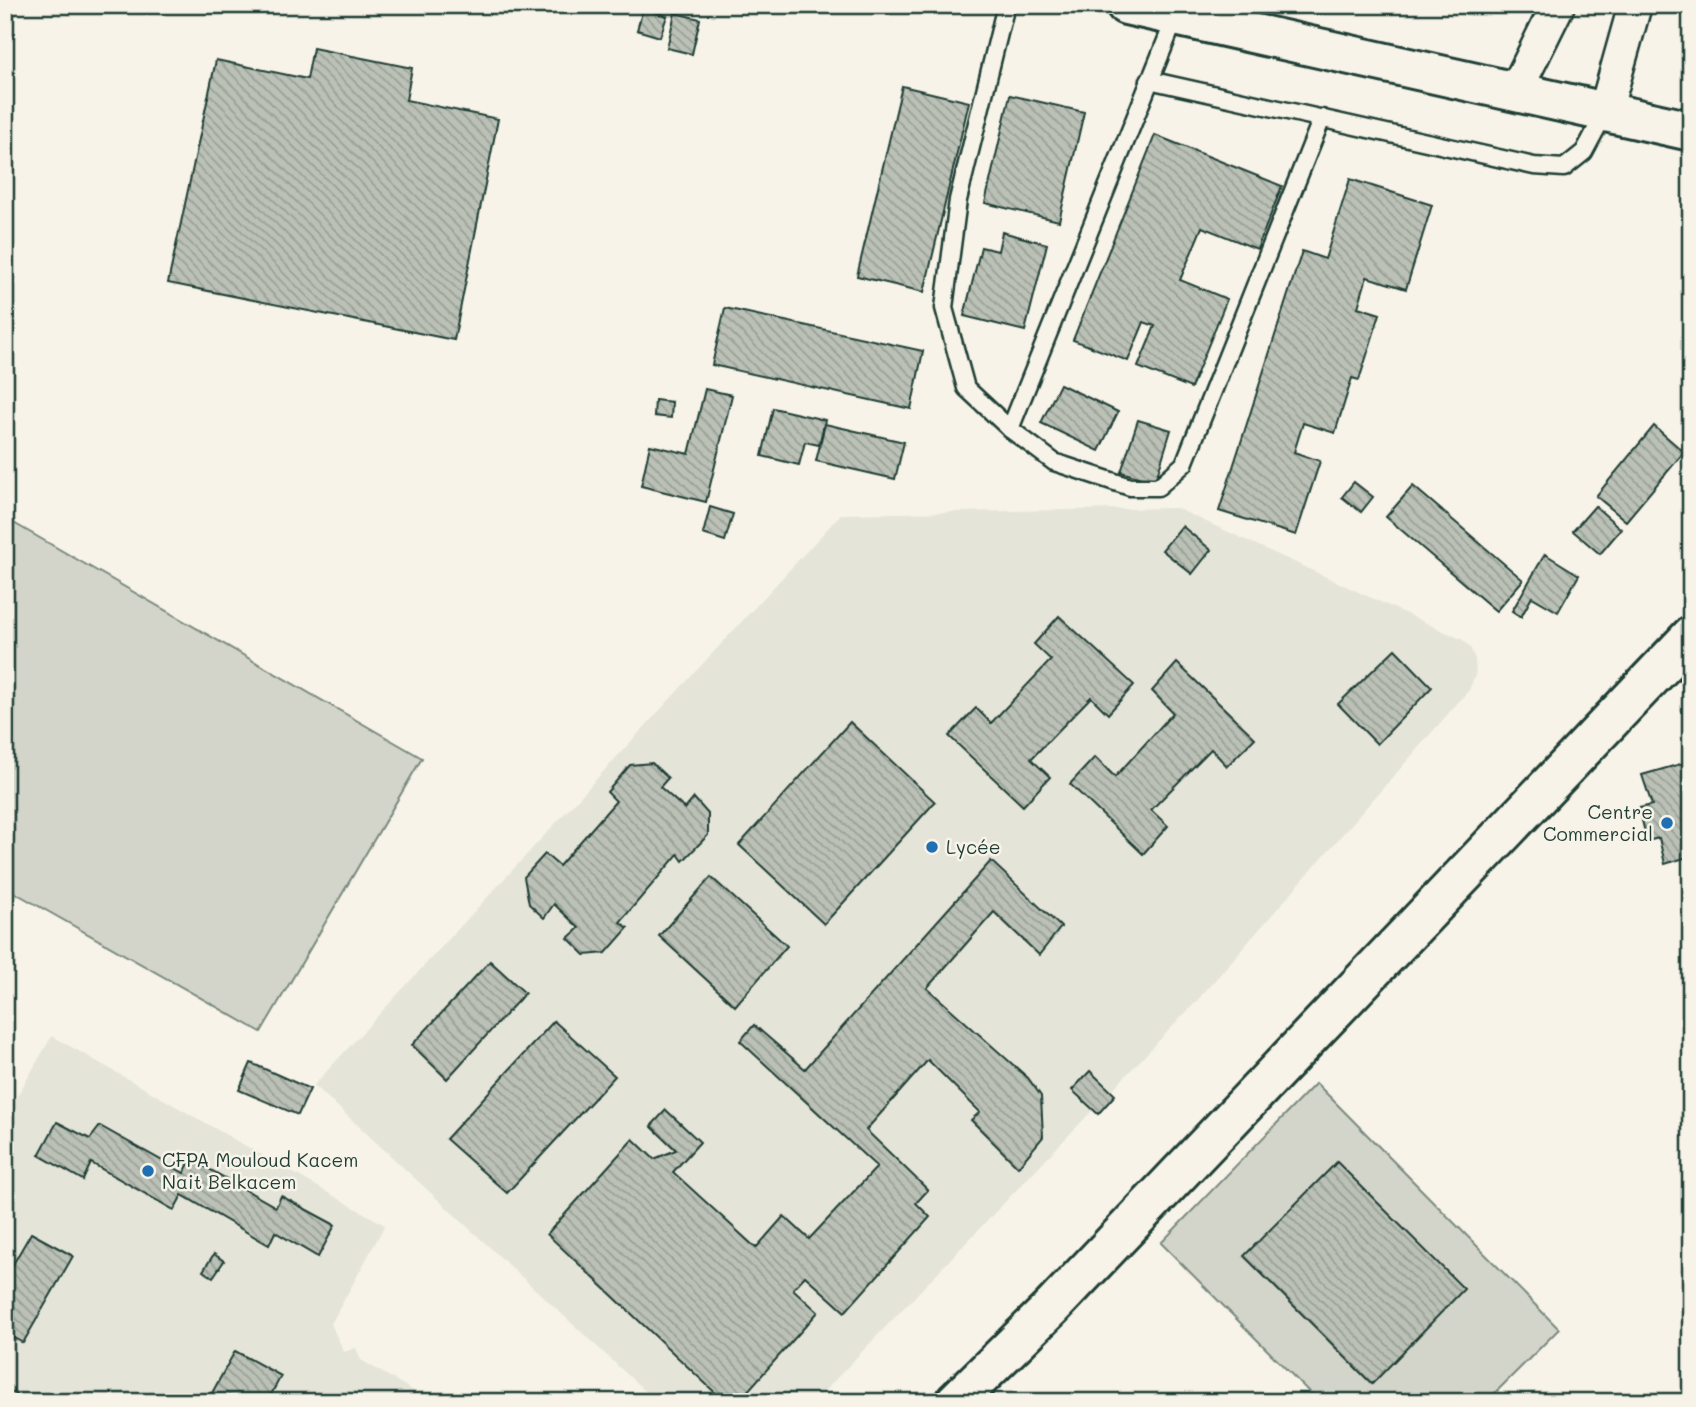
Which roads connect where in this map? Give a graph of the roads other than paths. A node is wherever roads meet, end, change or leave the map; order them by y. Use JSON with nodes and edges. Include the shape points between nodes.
{"nodes":[{"id":1,"x":1006,"y":5,"type":"edge"},
{"id":2,"x":1126,"y":5,"type":"edge"},
{"id":3,"x":1558,"y":5,"type":"edge"},
{"id":4,"x":1635,"y":5,"type":"edge"},
{"id":5,"x":1179,"y":11,"type":"edge"},
{"id":6,"x":1149,"y":80,"type":"junction"},
{"id":7,"x":1515,"y":92,"type":"junction"},
{"id":8,"x":1605,"y":112,"type":"junction"},
{"id":9,"x":1322,"y":118,"type":"junction"},
{"id":10,"x":1689,"y":127,"type":"edge"},
{"id":11,"x":1010,"y":429,"type":"junction"},
{"id":12,"x":1691,"y":636,"type":"edge"},
{"id":13,"x":955,"y":1402,"type":"edge"}],
"edges":[{"from":1,"to":11,"type":"lane","via":[[958,200],[944,308],[966,388]]},
{"from":2,"to":5,"type":"main road"},
{"from":3,"to":7,"type":"street"},
{"from":4,"to":8,"type":"street"},
{"from":5,"to":6,"type":"lane"},
{"from":5,"to":7,"type":"main road"},
{"from":6,"to":9,"type":"lane"},
{"from":6,"to":11,"type":"lane"},
{"from":7,"to":8,"type":"main road"},
{"from":8,"to":9,"type":"lane","via":[[1584,152],[1564,168],[1534,166]]},
{"from":8,"to":10,"type":"main road"},
{"from":9,"to":11,"type":"lane","via":[[1184,464],[1158,487],[1130,487],[1054,463]]},
{"from":12,"to":13,"type":"main road","via":[[1062,1297]]}]}
